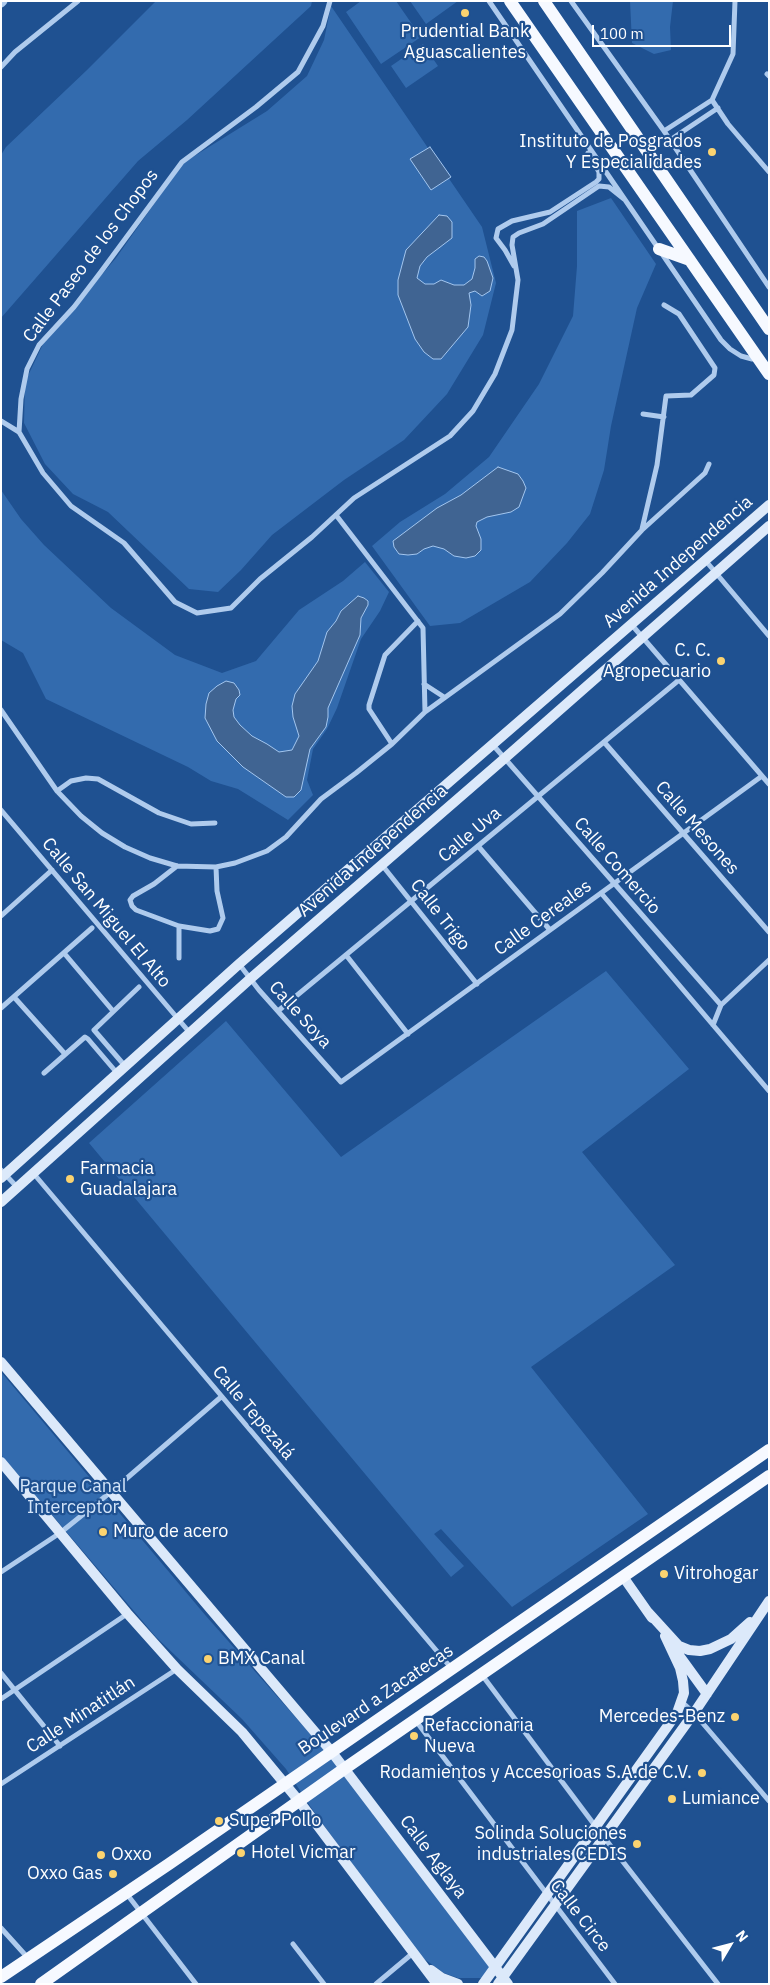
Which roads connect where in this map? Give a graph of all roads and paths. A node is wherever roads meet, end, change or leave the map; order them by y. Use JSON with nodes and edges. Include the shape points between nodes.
{"nodes":[{"id":1,"x":78,"y":1,"type":"edge"},
{"id":2,"x":330,"y":1,"type":"edge"},
{"id":3,"x":489,"y":1,"type":"edge"},
{"id":4,"x":511,"y":1,"type":"edge"},
{"id":5,"x":544,"y":1,"type":"edge"},
{"id":6,"x":551,"y":1,"type":"edge"},
{"id":7,"x":571,"y":1,"type":"edge"},
{"id":8,"x":735,"y":1,"type":"edge"},
{"id":9,"x":1,"y":67,"type":"edge"},
{"id":10,"x":712,"y":100,"type":"junction"},
{"id":11,"x":718,"y":108,"type":"junction"},
{"id":12,"x":664,"y":131,"type":"junction"},
{"id":13,"x":580,"y":136,"type":"junction"},
{"id":14,"x":670,"y":140,"type":"junction"},
{"id":15,"x":769,"y":172,"type":"edge"},
{"id":16,"x":624,"y":199,"type":"junction"},
{"id":17,"x":660,"y":249,"type":"junction"},
{"id":18,"x":694,"y":262,"type":"junction"},
{"id":19,"x":516,"y":271,"type":"junction"},
{"id":20,"x":769,"y":287,"type":"edge"},
{"id":21,"x":664,"y":305,"type":"dead end"},
{"id":22,"x":769,"y":324,"type":"edge"},
{"id":23,"x":769,"y":329,"type":"edge"},
{"id":24,"x":758,"y":358,"type":"junction"},
{"id":25,"x":769,"y":375,"type":"edge"},
{"id":26,"x":643,"y":414,"type":"dead end"},
{"id":27,"x":664,"y":417,"type":"junction"},
{"id":28,"x":1,"y":421,"type":"edge"},
{"id":29,"x":19,"y":432,"type":"junction"},
{"id":30,"x":709,"y":464,"type":"dead end"},
{"id":31,"x":769,"y":505,"type":"edge"},
{"id":32,"x":336,"y":515,"type":"junction"},
{"id":33,"x":769,"y":526,"type":"edge"},
{"id":34,"x":642,"y":530,"type":"junction"},
{"id":35,"x":705,"y":560,"type":"junction"},
{"id":36,"x":716,"y":574,"type":"junction"},
{"id":37,"x":418,"y":621,"type":"junction"},
{"id":38,"x":631,"y":624,"type":"junction"},
{"id":39,"x":769,"y":636,"type":"edge"},
{"id":40,"x":642,"y":638,"type":"junction"},
{"id":41,"x":679,"y":680,"type":"junction"},
{"id":42,"x":424,"y":684,"type":"junction"},
{"id":43,"x":444,"y":697,"type":"junction"},
{"id":44,"x":1,"y":710,"type":"edge"},
{"id":45,"x":424,"y":712,"type":"junction"},
{"id":46,"x":604,"y":742,"type":"junction"},
{"id":47,"x":392,"y":744,"type":"junction"},
{"id":48,"x":493,"y":744,"type":"junction"},
{"id":49,"x":505,"y":758,"type":"junction"},
{"id":50,"x":762,"y":776,"type":"junction"},
{"id":51,"x":769,"y":784,"type":"edge"},
{"id":52,"x":57,"y":791,"type":"junction"},
{"id":53,"x":538,"y":796,"type":"junction"},
{"id":54,"x":2,"y":811,"type":"edge"},
{"id":55,"x":215,"y":823,"type":"dead end"},
{"id":56,"x":683,"y":833,"type":"junction"},
{"id":57,"x":478,"y":846,"type":"junction"},
{"id":58,"x":382,"y":864,"type":"junction"},
{"id":59,"x":177,"y":866,"type":"junction"},
{"id":60,"x":216,"y":867,"type":"junction"},
{"id":61,"x":52,"y":870,"type":"junction"},
{"id":62,"x":614,"y":883,"type":"junction"},
{"id":63,"x":601,"y":892,"type":"junction"},
{"id":64,"x":411,"y":901,"type":"junction"},
{"id":65,"x":1,"y":916,"type":"edge"},
{"id":66,"x":179,"y":926,"type":"junction"},
{"id":67,"x":92,"y":928,"type":"dead end"},
{"id":68,"x":550,"y":930,"type":"junction"},
{"id":69,"x":769,"y":932,"type":"edge"},
{"id":70,"x":64,"y":952,"type":"junction"},
{"id":71,"x":346,"y":955,"type":"junction"},
{"id":72,"x":179,"y":958,"type":"dead end"},
{"id":73,"x":769,"y":960,"type":"edge"},
{"id":74,"x":239,"y":964,"type":"junction"},
{"id":75,"x":250,"y":979,"type":"junction"},
{"id":76,"x":477,"y":984,"type":"junction"},
{"id":77,"x":139,"y":988,"type":"dead end"},
{"id":78,"x":14,"y":997,"type":"junction"},
{"id":79,"x":721,"y":1005,"type":"junction"},
{"id":80,"x":1,"y":1008,"type":"edge"},
{"id":81,"x":113,"y":1011,"type":"junction"},
{"id":82,"x":278,"y":1011,"type":"junction"},
{"id":83,"x":178,"y":1019,"type":"junction"},
{"id":84,"x":713,"y":1025,"type":"junction"},
{"id":85,"x":190,"y":1033,"type":"junction"},
{"id":86,"x":408,"y":1034,"type":"junction"},
{"id":87,"x":65,"y":1054,"type":"junction"},
{"id":88,"x":122,"y":1070,"type":"junction"},
{"id":89,"x":44,"y":1073,"type":"dead end"},
{"id":90,"x":341,"y":1082,"type":"joint"},
{"id":91,"x":769,"y":1091,"type":"edge"},
{"id":92,"x":3,"y":1174,"type":"edge"},
{"id":93,"x":34,"y":1174,"type":"junction"},
{"id":94,"x":18,"y":1188,"type":"junction"},
{"id":95,"x":1,"y":1202,"type":"edge"},
{"id":96,"x":1,"y":1362,"type":"edge"},
{"id":97,"x":221,"y":1397,"type":"junction"},
{"id":98,"x":769,"y":1450,"type":"edge"},
{"id":99,"x":1,"y":1462,"type":"edge"},
{"id":100,"x":769,"y":1476,"type":"edge"},
{"id":101,"x":112,"y":1491,"type":"junction"},
{"id":102,"x":60,"y":1533,"type":"junction"},
{"id":103,"x":632,"y":1546,"type":"junction"},
{"id":104,"x":2,"y":1571,"type":"edge"},
{"id":105,"x":624,"y":1578,"type":"junction"},
{"id":106,"x":766,"y":1605,"type":"edge"},
{"id":107,"x":648,"y":1612,"type":"junction"},
{"id":108,"x":128,"y":1613,"type":"junction"},
{"id":109,"x":666,"y":1636,"type":"junction"},
{"id":110,"x":177,"y":1669,"type":"junction"},
{"id":111,"x":452,"y":1670,"type":"junction"},
{"id":112,"x":1,"y":1673,"type":"edge"},
{"id":113,"x":482,"y":1675,"type":"junction"},
{"id":114,"x":15,"y":1690,"type":"junction"},
{"id":115,"x":707,"y":1694,"type":"junction"},
{"id":116,"x":1,"y":1699,"type":"edge"},
{"id":117,"x":682,"y":1702,"type":"junction"},
{"id":118,"x":694,"y":1713,"type":"junction"},
{"id":119,"x":416,"y":1721,"type":"junction"},
{"id":120,"x":60,"y":1746,"type":"junction"},
{"id":121,"x":331,"y":1751,"type":"junction"},
{"id":122,"x":344,"y":1769,"type":"junction"},
{"id":123,"x":285,"y":1783,"type":"junction"},
{"id":124,"x":1,"y":1784,"type":"edge"},
{"id":125,"x":299,"y":1801,"type":"junction"},
{"id":126,"x":769,"y":1801,"type":"edge"},
{"id":127,"x":596,"y":1827,"type":"junction"},
{"id":128,"x":604,"y":1837,"type":"junction"},
{"id":129,"x":126,"y":1892,"type":"junction"},
{"id":130,"x":547,"y":1896,"type":"junction"},
{"id":131,"x":555,"y":1905,"type":"junction"},
{"id":132,"x":141,"y":1913,"type":"junction"},
{"id":133,"x":1,"y":1928,"type":"edge"},
{"id":134,"x":293,"y":1944,"type":"dead end"},
{"id":135,"x":416,"y":1956,"type":"junction"},
{"id":136,"x":28,"y":1958,"type":"junction"},
{"id":137,"x":495,"y":1966,"type":"junction"},
{"id":138,"x":3,"y":1971,"type":"edge"},
{"id":139,"x":503,"y":1982,"type":"edge"},
{"id":140,"x":41,"y":1984,"type":"edge"},
{"id":141,"x":196,"y":1984,"type":"edge"},
{"id":142,"x":324,"y":1984,"type":"edge"},
{"id":143,"x":376,"y":1984,"type":"edge"},
{"id":144,"x":437,"y":1984,"type":"edge"},
{"id":145,"x":458,"y":1984,"type":"edge"},
{"id":146,"x":484,"y":1984,"type":"edge"},
{"id":147,"x":615,"y":1984,"type":"edge"},
{"id":148,"x":718,"y":1984,"type":"edge"}],
"edges":[{"from":1,"to":9,"type":"street"},
{"from":2,"to":29,"type":"street","name":"Calle Paseo de los Chopos","via":[[323,26],[298,72],[182,162],[100,274],[39,345],[26,369]]},
{"from":3,"to":13,"type":"street"},
{"from":4,"to":18,"type":"main road"},
{"from":4,"to":25,"type":"main road"},
{"from":5,"to":23,"type":"main road"},
{"from":6,"to":22,"type":"main road"},
{"from":7,"to":12,"type":"street"},
{"from":8,"to":10,"type":"street","via":[[733,54]]},
{"from":10,"to":11,"type":"street"},
{"from":10,"to":12,"type":"street"},
{"from":11,"to":14,"type":"street"},
{"from":11,"to":15,"type":"street"},
{"from":12,"to":14,"type":"street"},
{"from":13,"to":16,"type":"street"},
{"from":13,"to":19,"type":"street","via":[[598,170],[599,179],[550,212],[498,229],[496,238]]},
{"from":14,"to":20,"type":"street"},
{"from":16,"to":17,"type":"street"},
{"from":16,"to":19,"type":"street","via":[[607,186],[599,186],[543,224],[516,235],[512,242]]},
{"from":17,"to":18,"type":"main road"},
{"from":17,"to":24,"type":"street","via":[[721,340],[741,356]]},
{"from":18,"to":24,"type":"main road"},
{"from":19,"to":32,"type":"street","via":[[517,296],[512,330],[495,374],[473,411],[450,436],[354,498]]},
{"from":21,"to":27,"type":"street","via":[[679,314],[715,368],[714,375],[698,391],[691,395],[667,396]]},
{"from":24,"to":25,"type":"main road"},
{"from":26,"to":27,"type":"street"},
{"from":27,"to":34,"type":"street"},
{"from":28,"to":29,"type":"street"},
{"from":29,"to":32,"type":"street","via":[[43,473],[71,506],[124,543],[175,602],[197,613],[231,608]]},
{"from":30,"to":34,"type":"street","via":[[705,473]]},
{"from":31,"to":35,"type":"main road","name":"Avenida Independencia"},
{"from":32,"to":37,"type":"street"},
{"from":33,"to":36,"type":"main road","name":"Avenida Independencia"},
{"from":34,"to":43,"type":"street","via":[[560,614]]},
{"from":35,"to":36,"type":"street"},
{"from":35,"to":38,"type":"main road","name":"Avenida Independencia"},
{"from":36,"to":39,"type":"street"},
{"from":36,"to":40,"type":"main road","name":"Avenida Independencia"},
{"from":37,"to":42,"type":"street","via":[[424,631]]},
{"from":37,"to":47,"type":"street","via":[[385,655],[369,705]]},
{"from":38,"to":40,"type":"street"},
{"from":38,"to":48,"type":"main road","name":"Avenida Independencia"},
{"from":40,"to":41,"type":"street"},
{"from":40,"to":49,"type":"main road","name":"Avenida Independencia"},
{"from":41,"to":46,"type":"street","name":"Calle Uva"},
{"from":41,"to":50,"type":"street"},
{"from":42,"to":43,"type":"street"},
{"from":42,"to":45,"type":"street"},
{"from":43,"to":45,"type":"street"},
{"from":44,"to":52,"type":"street"},
{"from":45,"to":47,"type":"street"},
{"from":46,"to":53,"type":"street","name":"Calle Uva"},
{"from":46,"to":56,"type":"street","name":"Calle Mesones"},
{"from":47,"to":60,"type":"street","via":[[321,799],[286,837],[267,851]]},
{"from":48,"to":49,"type":"street","name":"Calle Comercio"},
{"from":48,"to":74,"type":"main road","name":"Avenida Independencia"},
{"from":49,"to":53,"type":"street","name":"Calle Comercio"},
{"from":49,"to":58,"type":"main road","name":"Avenida Independencia"},
{"from":50,"to":51,"type":"street"},
{"from":50,"to":56,"type":"street","name":"Calle Cereales"},
{"from":52,"to":55,"type":"street","via":[[71,781],[98,779],[159,813],[191,824]]},
{"from":52,"to":59,"type":"street","via":[[102,833],[125,847]]},
{"from":53,"to":57,"type":"street","name":"Calle Uva"},
{"from":53,"to":62,"type":"street","name":"Calle Comercio"},
{"from":54,"to":61,"type":"street","name":"Calle San Miguel El Alto"},
{"from":56,"to":62,"type":"street","name":"Calle Cereales"},
{"from":56,"to":69,"type":"street","name":"Calle Mesones"},
{"from":57,"to":64,"type":"street","name":"Calle Uva"},
{"from":57,"to":68,"type":"street"},
{"from":58,"to":64,"type":"street","name":"Calle Trigo"},
{"from":58,"to":75,"type":"main road","name":"Avenida Independencia"},
{"from":59,"to":60,"type":"street"},
{"from":59,"to":66,"type":"street","via":[[130,900],[136,910]]},
{"from":60,"to":66,"type":"street","via":[[223,918],[218,928],[210,931]]},
{"from":61,"to":65,"type":"street"},
{"from":61,"to":83,"type":"street","name":"Calle San Miguel El Alto"},
{"from":62,"to":63,"type":"street","name":"Calle Cereales"},
{"from":62,"to":79,"type":"street","name":"Calle Comercio"},
{"from":63,"to":68,"type":"street","name":"Calle Cereales"},
{"from":63,"to":84,"type":"street","name":"Calle Comercio"},
{"from":64,"to":71,"type":"street","name":"Calle Uva"},
{"from":64,"to":76,"type":"street","name":"Calle Trigo"},
{"from":66,"to":72,"type":"street"},
{"from":67,"to":70,"type":"street"},
{"from":68,"to":76,"type":"street","name":"Calle Cereales"},
{"from":70,"to":78,"type":"street"},
{"from":70,"to":81,"type":"street"},
{"from":71,"to":82,"type":"street","name":"Calle Uva"},
{"from":71,"to":86,"type":"street"},
{"from":73,"to":79,"type":"street"},
{"from":74,"to":75,"type":"street","name":"Calle Soya"},
{"from":74,"to":83,"type":"main road","name":"Avenida Independencia"},
{"from":75,"to":82,"type":"street","name":"Calle Soya"},
{"from":75,"to":85,"type":"main road","name":"Avenida Independencia"},
{"from":76,"to":86,"type":"street","name":"Calle Cereales"},
{"from":77,"to":81,"type":"street"},
{"from":78,"to":80,"type":"street"},
{"from":78,"to":87,"type":"street"},
{"from":79,"to":84,"type":"street"},
{"from":81,"to":88,"type":"street","via":[[94,1030]]},
{"from":82,"to":90,"type":"street","name":"Calle Soya"},
{"from":83,"to":85,"type":"street","name":"Calle San Miguel El Alto"},
{"from":83,"to":88,"type":"main road","name":"Avenida Independencia"},
{"from":84,"to":91,"type":"street","name":"Calle Comercio"},
{"from":85,"to":93,"type":"main road","name":"Avenida Independencia"},
{"from":86,"to":90,"type":"street","name":"Calle Cereales"},
{"from":87,"to":88,"type":"street","via":[[84,1037]]},
{"from":87,"to":89,"type":"street"},
{"from":88,"to":92,"type":"main road","name":"Avenida Independencia"},
{"from":92,"to":94,"type":"street"},
{"from":93,"to":94,"type":"main road","name":"Avenida Independencia"},
{"from":93,"to":97,"type":"street","name":"Calle Tepezalá"},
{"from":94,"to":95,"type":"main road","name":"Avenida Independencia"},
{"from":96,"to":101,"type":"main road","name":"Calle Aglaya"},
{"from":97,"to":101,"type":"street"},
{"from":97,"to":111,"type":"street","name":"Calle Tepezalá"},
{"from":98,"to":103,"type":"main road","name":"Boulevard a Zacatecas"},
{"from":99,"to":102,"type":"main road"},
{"from":100,"to":105,"type":"main road"},
{"from":101,"to":102,"type":"street"},
{"from":101,"to":121,"type":"main road","name":"Calle Aglaya"},
{"from":102,"to":104,"type":"street"},
{"from":102,"to":108,"type":"main road"},
{"from":103,"to":105,"type":"main road","via":[[624,1561]]},
{"from":103,"to":111,"type":"main road","name":"Boulevard a Zacatecas"},
{"from":105,"to":107,"type":"main road"},
{"from":105,"to":113,"type":"main road"},
{"from":106,"to":107,"type":"main road","via":[[731,1639],[700,1651],[679,1646]]},
{"from":106,"to":115,"type":"main road"},
{"from":107,"to":109,"type":"main road"},
{"from":108,"to":110,"type":"main road"},
{"from":108,"to":114,"type":"street"},
{"from":109,"to":115,"type":"main road"},
{"from":109,"to":117,"type":"main road","via":[[680,1668],[684,1693]]},
{"from":110,"to":120,"type":"street","name":"Calle Minatitlán"},
{"from":110,"to":123,"type":"main road","via":[[242,1732]]},
{"from":111,"to":121,"type":"main road","name":"Boulevard a Zacatecas"},
{"from":112,"to":114,"type":"street"},
{"from":113,"to":119,"type":"main road"},
{"from":113,"to":127,"type":"street"},
{"from":114,"to":116,"type":"street"},
{"from":114,"to":120,"type":"street"},
{"from":115,"to":118,"type":"main road"},
{"from":117,"to":118,"type":"street"},
{"from":117,"to":127,"type":"main road","via":[[673,1721]]},
{"from":118,"to":126,"type":"street"},
{"from":118,"to":128,"type":"main road"},
{"from":119,"to":122,"type":"main road"},
{"from":119,"to":130,"type":"street","name":"Calle Circe"},
{"from":120,"to":124,"type":"street","name":"Calle Minatitlán"},
{"from":121,"to":122,"type":"main road","name":"Calle Aglaya"},
{"from":121,"to":123,"type":"main road","name":"Boulevard a Zacatecas"},
{"from":122,"to":125,"type":"main road"},
{"from":122,"to":137,"type":"main road","name":"Calle Aglaya"},
{"from":123,"to":125,"type":"main road"},
{"from":123,"to":129,"type":"main road","name":"Boulevard a Zacatecas"},
{"from":125,"to":132,"type":"main road"},
{"from":125,"to":135,"type":"main road"},
{"from":127,"to":128,"type":"street"},
{"from":127,"to":130,"type":"main road"},
{"from":128,"to":131,"type":"main road"},
{"from":128,"to":148,"type":"street"},
{"from":129,"to":132,"type":"street"},
{"from":129,"to":136,"type":"main road","name":"Boulevard a Zacatecas"},
{"from":130,"to":131,"type":"street","name":"Calle Circe"},
{"from":130,"to":137,"type":"main road"},
{"from":131,"to":139,"type":"main road"},
{"from":131,"to":147,"type":"street","name":"Calle Circe"},
{"from":132,"to":140,"type":"main road"},
{"from":132,"to":141,"type":"street"},
{"from":133,"to":136,"type":"street"},
{"from":134,"to":142,"type":"street"},
{"from":135,"to":143,"type":"street"},
{"from":135,"to":144,"type":"main road"},
{"from":135,"to":145,"type":"main road","via":[[442,1978]]},
{"from":136,"to":138,"type":"main road","name":"Boulevard a Zacatecas"},
{"from":137,"to":139,"type":"main road","name":"Calle Aglaya"},
{"from":137,"to":146,"type":"main road"},
{"from":139,"to":146,"type":"main road"}]}
